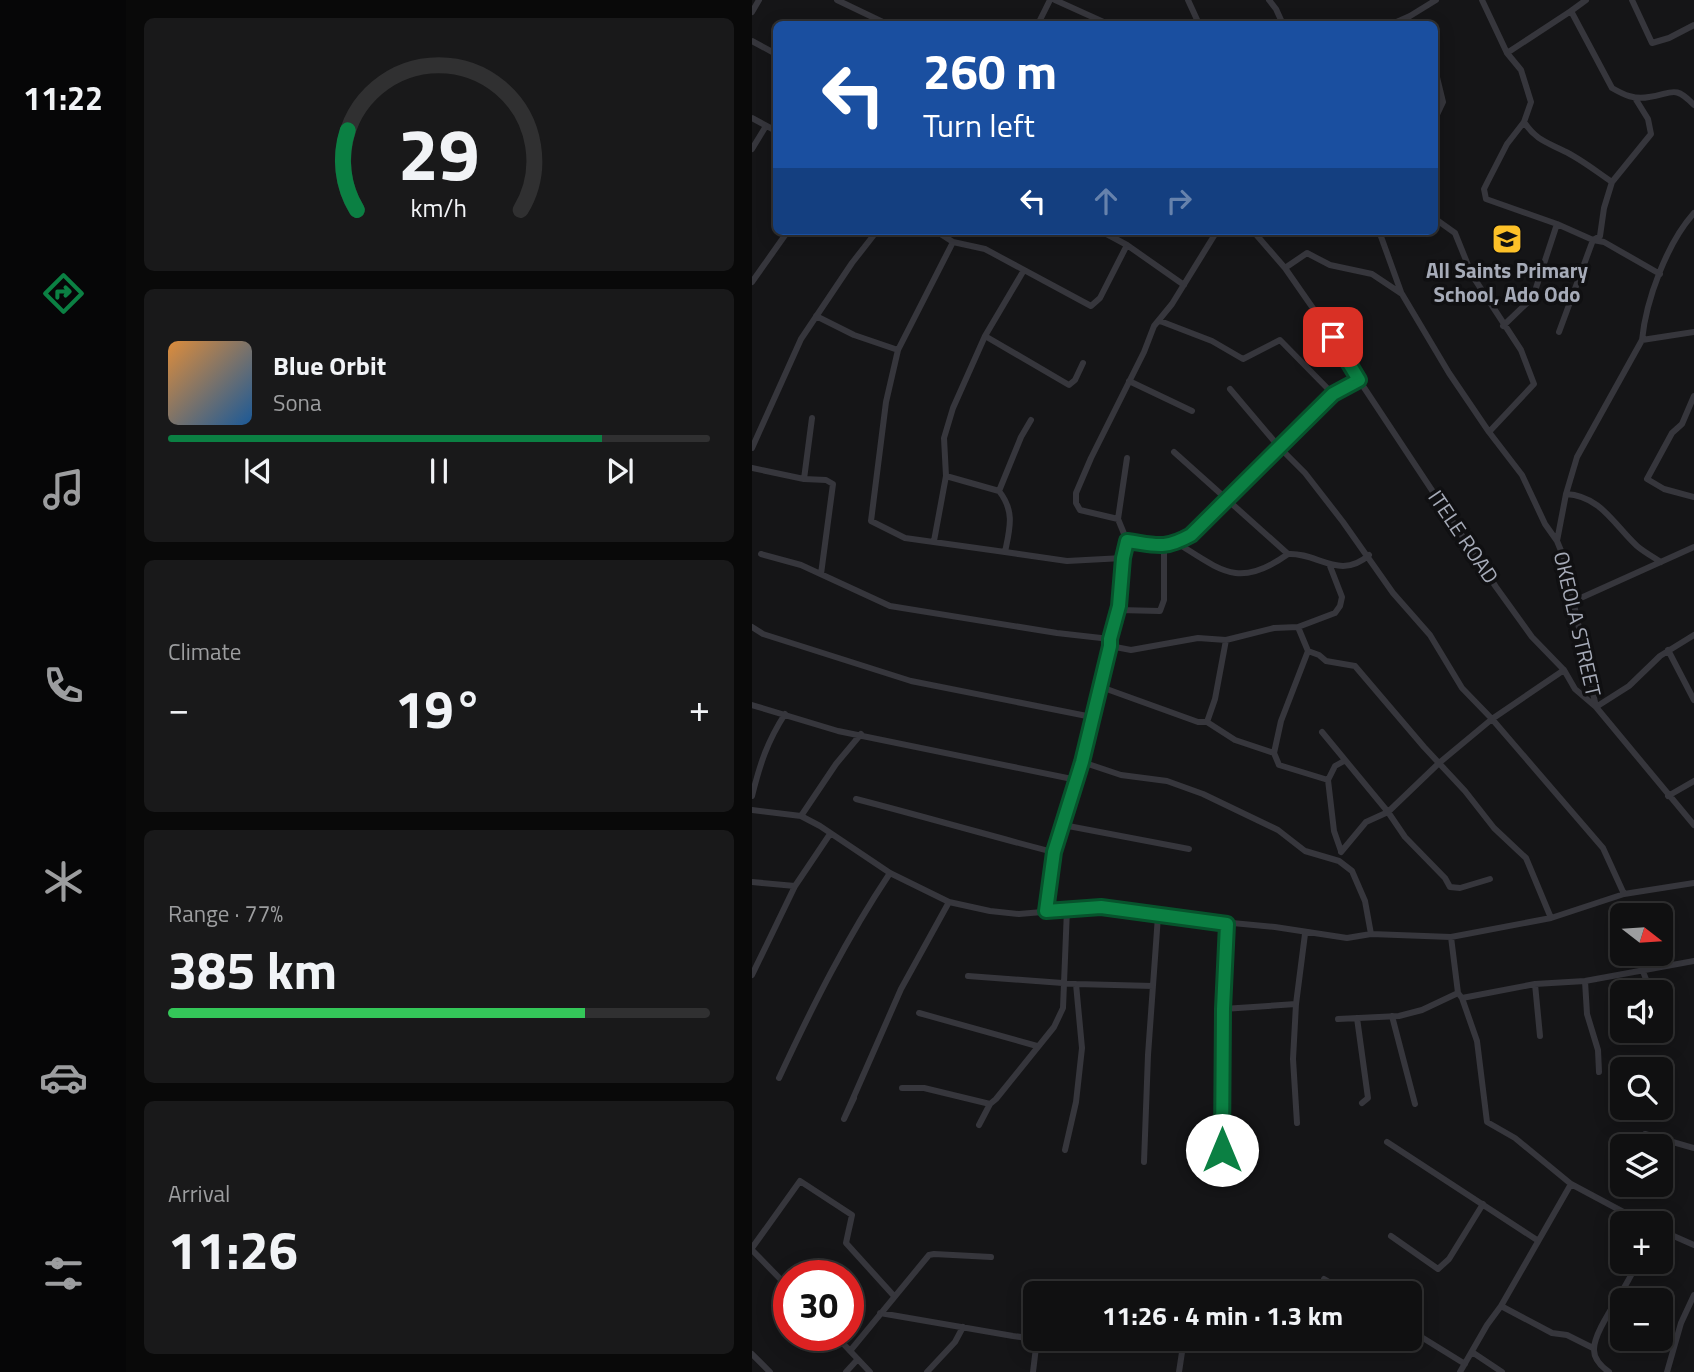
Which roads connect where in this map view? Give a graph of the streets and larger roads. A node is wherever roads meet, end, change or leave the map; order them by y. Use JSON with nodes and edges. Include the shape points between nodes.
{"nodes":[{"id":1,"x":759,"y":0,"type":"edge"},
{"id":2,"x":837,"y":0,"type":"edge"},
{"id":3,"x":1050,"y":0,"type":"edge"},
{"id":4,"x":1055,"y":0,"type":"edge"},
{"id":5,"x":1188,"y":0,"type":"edge"},
{"id":6,"x":1270,"y":0,"type":"edge"},
{"id":7,"x":1436,"y":0,"type":"edge"},
{"id":8,"x":1482,"y":0,"type":"edge"},
{"id":9,"x":1586,"y":0,"type":"edge"},
{"id":10,"x":1632,"y":0,"type":"edge"},
{"id":11,"x":1570,"y":11,"type":"junction"},
{"id":12,"x":752,"y":12,"type":"edge"},
{"id":13,"x":1411,"y":20,"type":"edge"},
{"id":14,"x":881,"y":21,"type":"edge"},
{"id":15,"x":1040,"y":21,"type":"edge"},
{"id":16,"x":1101,"y":21,"type":"edge"},
{"id":17,"x":1198,"y":21,"type":"edge"},
{"id":18,"x":1282,"y":21,"type":"edge"},
{"id":19,"x":1694,"y":25,"type":"edge"},
{"id":20,"x":752,"y":41,"type":"edge"},
{"id":21,"x":773,"y":52,"type":"edge"},
{"id":22,"x":1507,"y":53,"type":"junction"},
{"id":23,"x":1438,"y":86,"type":"edge"},
{"id":24,"x":1635,"y":98,"type":"junction"},
{"id":25,"x":1694,"y":105,"type":"edge"},
{"id":26,"x":1438,"y":113,"type":"edge"},
{"id":27,"x":752,"y":118,"type":"edge"},
{"id":28,"x":1524,"y":122,"type":"junction"},
{"id":29,"x":767,"y":126,"type":"junction"},
{"id":30,"x":773,"y":129,"type":"edge"},
{"id":31,"x":752,"y":149,"type":"edge"},
{"id":32,"x":1612,"y":182,"type":"junction"},
{"id":33,"x":1694,"y":213,"type":"edge"},
{"id":34,"x":1438,"y":221,"type":"edge"},
{"id":35,"x":1557,"y":224,"type":"junction"},
{"id":36,"x":785,"y":235,"type":"edge"},
{"id":37,"x":874,"y":235,"type":"edge"},
{"id":38,"x":942,"y":235,"type":"edge"},
{"id":39,"x":1109,"y":235,"type":"edge"},
{"id":40,"x":1215,"y":235,"type":"edge"},
{"id":41,"x":1256,"y":235,"type":"edge"},
{"id":42,"x":1380,"y":235,"type":"edge"},
{"id":43,"x":1593,"y":240,"type":"junction"},
{"id":44,"x":953,"y":242,"type":"junction"},
{"id":45,"x":1128,"y":245,"type":"junction"},
{"id":46,"x":1285,"y":268,"type":"junction"},
{"id":47,"x":1024,"y":270,"type":"junction"},
{"id":48,"x":1660,"y":274,"type":"junction"},
{"id":49,"x":752,"y":282,"type":"edge"},
{"id":50,"x":1184,"y":285,"type":"junction"},
{"id":51,"x":1402,"y":294,"type":"junction"},
{"id":52,"x":816,"y":316,"type":"junction"},
{"id":53,"x":1160,"y":321,"type":"junction"},
{"id":54,"x":1503,"y":326,"type":"junction"},
{"id":55,"x":1559,"y":332,"type":"dead end"},
{"id":56,"x":1694,"y":332,"type":"edge"},
{"id":57,"x":985,"y":336,"type":"junction"},
{"id":58,"x":1642,"y":340,"type":"junction"},
{"id":59,"x":898,"y":350,"type":"junction"},
{"id":60,"x":1083,"y":363,"type":"dead end"},
{"id":61,"x":1359,"y":380,"type":"junction"},
{"id":62,"x":1129,"y":381,"type":"junction"},
{"id":63,"x":1230,"y":389,"type":"dead end"},
{"id":64,"x":1333,"y":394,"type":"junction"},
{"id":65,"x":1694,"y":396,"type":"edge"},
{"id":66,"x":1192,"y":411,"type":"dead end"},
{"id":67,"x":812,"y":418,"type":"dead end"},
{"id":68,"x":1031,"y":419,"type":"dead end"},
{"id":69,"x":1489,"y":432,"type":"junction"},
{"id":70,"x":752,"y":448,"type":"edge"},
{"id":71,"x":1280,"y":448,"type":"junction"},
{"id":72,"x":1174,"y":452,"type":"dead end"},
{"id":73,"x":1127,"y":458,"type":"dead end"},
{"id":74,"x":752,"y":468,"type":"edge"},
{"id":75,"x":946,"y":476,"type":"junction"},
{"id":76,"x":804,"y":479,"type":"junction"},
{"id":77,"x":999,"y":491,"type":"junction"},
{"id":78,"x":1566,"y":494,"type":"junction"},
{"id":79,"x":1694,"y":497,"type":"edge"},
{"id":80,"x":1227,"y":498,"type":"junction"},
{"id":81,"x":1118,"y":519,"type":"junction"},
{"id":82,"x":934,"y":541,"type":"junction"},
{"id":83,"x":1127,"y":541,"type":"junction"},
{"id":84,"x":1557,"y":541,"type":"junction"},
{"id":85,"x":1177,"y":543,"type":"junction"},
{"id":86,"x":1164,"y":546,"type":"junction"},
{"id":87,"x":1694,"y":547,"type":"edge"},
{"id":88,"x":1005,"y":552,"type":"junction"},
{"id":89,"x":761,"y":554,"type":"dead end"},
{"id":90,"x":1288,"y":554,"type":"junction"},
{"id":91,"x":1369,"y":555,"type":"junction"},
{"id":92,"x":1123,"y":558,"type":"junction"},
{"id":93,"x":1661,"y":562,"type":"junction"},
{"id":94,"x":1330,"y":566,"type":"junction"},
{"id":95,"x":821,"y":574,"type":"junction"},
{"id":96,"x":1574,"y":601,"type":"junction"},
{"id":97,"x":1119,"y":606,"type":"junction"},
{"id":98,"x":752,"y":627,"type":"edge"},
{"id":99,"x":1298,"y":627,"type":"junction"},
{"id":100,"x":1694,"y":635,"type":"edge"},
{"id":101,"x":1226,"y":640,"type":"junction"},
{"id":102,"x":1110,"y":643,"type":"junction"},
{"id":103,"x":1668,"y":650,"type":"junction"},
{"id":104,"x":1308,"y":651,"type":"junction"},
{"id":105,"x":1564,"y":670,"type":"junction"},
{"id":106,"x":1101,"y":687,"type":"junction"},
{"id":107,"x":1694,"y":701,"type":"edge"},
{"id":108,"x":752,"y":705,"type":"edge"},
{"id":109,"x":1596,"y":707,"type":"junction"},
{"id":110,"x":785,"y":714,"type":"junction"},
{"id":111,"x":1092,"y":717,"type":"junction"},
{"id":112,"x":1492,"y":719,"type":"junction"},
{"id":113,"x":1207,"y":722,"type":"junction"},
{"id":114,"x":1322,"y":732,"type":"dead end"},
{"id":115,"x":861,"y":734,"type":"junction"},
{"id":116,"x":1274,"y":753,"type":"junction"},
{"id":117,"x":1344,"y":761,"type":"junction"},
{"id":118,"x":1082,"y":762,"type":"junction"},
{"id":119,"x":1439,"y":763,"type":"junction"},
{"id":120,"x":1328,"y":779,"type":"junction"},
{"id":121,"x":1077,"y":780,"type":"junction"},
{"id":122,"x":1694,"y":781,"type":"edge"},
{"id":123,"x":752,"y":796,"type":"edge"},
{"id":124,"x":1668,"y":796,"type":"junction"},
{"id":125,"x":856,"y":799,"type":"dead end"},
{"id":126,"x":752,"y":810,"type":"edge"},
{"id":127,"x":1388,"y":812,"type":"junction"},
{"id":128,"x":801,"y":816,"type":"junction"},
{"id":129,"x":1063,"y":825,"type":"junction"},
{"id":130,"x":1694,"y":825,"type":"edge"},
{"id":131,"x":830,"y":834,"type":"junction"},
{"id":132,"x":1189,"y":849,"type":"dead end"},
{"id":133,"x":1341,"y":851,"type":"junction"},
{"id":134,"x":1054,"y":852,"type":"junction"},
{"id":135,"x":1339,"y":861,"type":"junction"},
{"id":136,"x":890,"y":873,"type":"junction"},
{"id":137,"x":1490,"y":879,"type":"dead end"},
{"id":138,"x":752,"y":882,"type":"edge"},
{"id":139,"x":1694,"y":883,"type":"edge"},
{"id":140,"x":795,"y":886,"type":"junction"},
{"id":141,"x":1624,"y":894,"type":"junction"},
{"id":142,"x":949,"y":902,"type":"junction"},
{"id":143,"x":1067,"y":909,"type":"junction"},
{"id":144,"x":1046,"y":911,"type":"junction"},
{"id":145,"x":1158,"y":916,"type":"junction"},
{"id":146,"x":1551,"y":918,"type":"junction"},
{"id":147,"x":1227,"y":924,"type":"junction"},
{"id":148,"x":1305,"y":934,"type":"junction"},
{"id":149,"x":1371,"y":934,"type":"junction"},
{"id":150,"x":1451,"y":937,"type":"junction"},
{"id":151,"x":755,"y":959,"type":"edge"},
{"id":152,"x":1694,"y":961,"type":"edge"},
{"id":153,"x":1642,"y":969,"type":"junction"},
{"id":154,"x":752,"y":975,"type":"edge"},
{"id":155,"x":968,"y":976,"type":"dead end"},
{"id":156,"x":1647,"y":980,"type":"edge"},
{"id":157,"x":1585,"y":981,"type":"junction"},
{"id":158,"x":1063,"y":984,"type":"junction"},
{"id":159,"x":1076,"y":984,"type":"junction"},
{"id":160,"x":1535,"y":984,"type":"junction"},
{"id":161,"x":1153,"y":986,"type":"junction"},
{"id":162,"x":1460,"y":995,"type":"junction"},
{"id":163,"x":1296,"y":1004,"type":"junction"},
{"id":164,"x":1223,"y":1009,"type":"junction"},
{"id":165,"x":919,"y":1013,"type":"dead end"},
{"id":166,"x":1392,"y":1016,"type":"junction"},
{"id":167,"x":1357,"y":1018,"type":"junction"},
{"id":168,"x":1338,"y":1020,"type":"dead end"},
{"id":169,"x":1540,"y":1036,"type":"dead end"},
{"id":170,"x":1037,"y":1046,"type":"junction"},
{"id":171,"x":1599,"y":1072,"type":"dead end"},
{"id":172,"x":779,"y":1078,"type":"dead end"},
{"id":173,"x":902,"y":1088,"type":"dead end"},
{"id":174,"x":854,"y":1098,"type":"dead end"},
{"id":175,"x":1362,"y":1103,"type":"dead end"},
{"id":176,"x":990,"y":1104,"type":"junction"},
{"id":177,"x":1415,"y":1104,"type":"dead end"},
{"id":178,"x":1297,"y":1123,"type":"dead end"},
{"id":179,"x":979,"y":1125,"type":"dead end"},
{"id":180,"x":1673,"y":1141,"type":"edge"},
{"id":181,"x":1387,"y":1142,"type":"dead end"},
{"id":182,"x":1694,"y":1147,"type":"edge"},
{"id":183,"x":1065,"y":1150,"type":"dead end"},
{"id":184,"x":1222,"y":1150,"type":"dead end"},
{"id":185,"x":1144,"y":1162,"type":"dead end"},
{"id":186,"x":1571,"y":1184,"type":"junction"},
{"id":187,"x":1483,"y":1204,"type":"junction"},
{"id":188,"x":1622,"y":1211,"type":"edge"},
{"id":189,"x":1391,"y":1236,"type":"dead end"},
{"id":190,"x":1673,"y":1236,"type":"edge"},
{"id":191,"x":1537,"y":1240,"type":"junction"},
{"id":192,"x":1694,"y":1245,"type":"edge"},
{"id":193,"x":752,"y":1249,"type":"edge"},
{"id":194,"x":991,"y":1257,"type":"dead end"},
{"id":195,"x":773,"y":1271,"type":"edge"},
{"id":196,"x":1630,"y":1274,"type":"edge"},
{"id":197,"x":1324,"y":1279,"type":"dead end"},
{"id":198,"x":1327,"y":1281,"type":"edge"},
{"id":199,"x":894,"y":1296,"type":"junction"},
{"id":200,"x":1694,"y":1296,"type":"edge"},
{"id":201,"x":1501,"y":1306,"type":"junction"},
{"id":202,"x":880,"y":1313,"type":"junction"},
{"id":203,"x":963,"y":1327,"type":"junction"},
{"id":204,"x":864,"y":1333,"type":"edge"},
{"id":205,"x":1023,"y":1337,"type":"edge"},
{"id":206,"x":1422,"y":1337,"type":"edge"},
{"id":207,"x":1593,"y":1348,"type":"junction"},
{"id":208,"x":850,"y":1351,"type":"edge"},
{"id":209,"x":1036,"y":1351,"type":"edge"},
{"id":210,"x":1182,"y":1351,"type":"edge"},
{"id":211,"x":1472,"y":1352,"type":"junction"},
{"id":212,"x":752,"y":1354,"type":"edge"},
{"id":213,"x":858,"y":1360,"type":"junction"},
{"id":214,"x":1465,"y":1364,"type":"junction"},
{"id":215,"x":1604,"y":1371,"type":"edge"},
{"id":216,"x":770,"y":1372,"type":"edge"},
{"id":217,"x":846,"y":1372,"type":"edge"},
{"id":218,"x":870,"y":1372,"type":"edge"},
{"id":219,"x":927,"y":1372,"type":"edge"},
{"id":220,"x":1033,"y":1372,"type":"edge"},
{"id":221,"x":1179,"y":1372,"type":"edge"},
{"id":222,"x":1460,"y":1372,"type":"edge"},
{"id":223,"x":1502,"y":1372,"type":"edge"},
{"id":224,"x":1667,"y":1372,"type":"edge"}],
"edges":[{"from":1,"to":12,"type":"street"},
{"from":2,"to":14,"type":"street"},
{"from":3,"to":15,"type":"street"},
{"from":4,"to":16,"type":"street"},
{"from":5,"to":17,"type":"street"},
{"from":6,"to":18,"type":"street"},
{"from":7,"to":13,"type":"street"},
{"from":8,"to":22,"type":"street"},
{"from":9,"to":11,"type":"street"},
{"from":10,"to":19,"type":"street","via":[[1652,43]]},
{"from":11,"to":22,"type":"street"},
{"from":11,"to":24,"type":"street","via":[[1612,88]]},
{"from":20,"to":21,"type":"street"},
{"from":22,"to":28,"type":"street","via":[[1521,71],[1530,95]]},
{"from":23,"to":26,"type":"street","via":[[1443,102]]},
{"from":24,"to":25,"type":"street","via":[[1677,91]]},
{"from":24,"to":32,"type":"street","via":[[1651,134]]},
{"from":27,"to":29,"type":"street"},
{"from":28,"to":32,"type":"street","via":[[1548,145]]},
{"from":28,"to":35,"type":"street","via":[[1484,189],[1486,199]]},
{"from":29,"to":30,"type":"street"},
{"from":29,"to":31,"type":"street"},
{"from":32,"to":43,"type":"street","via":[[1600,236]]},
{"from":33,"to":48,"type":"street","via":[[1682,226]]},
{"from":34,"to":54,"type":"street","via":[[1454,233],[1472,275]]},
{"from":35,"to":43,"type":"street"},
{"from":35,"to":54,"type":"street","via":[[1534,293]]},
{"from":36,"to":49,"type":"street"},
{"from":37,"to":52,"type":"street"},
{"from":38,"to":44,"type":"street"},
{"from":39,"to":45,"type":"street"},
{"from":40,"to":50,"type":"street"},
{"from":41,"to":46,"type":"street","name":"ITELE ROAD"},
{"from":42,"to":51,"type":"street"},
{"from":43,"to":48,"type":"street"},
{"from":43,"to":55,"type":"street"},
{"from":44,"to":47,"type":"street","via":[[985,249]]},
{"from":44,"to":59,"type":"street"},
{"from":45,"to":47,"type":"street","via":[[1100,298],[1091,306]]},
{"from":45,"to":50,"type":"street"},
{"from":46,"to":51,"type":"street","via":[[1307,253],[1330,265],[1372,274]]},
{"from":46,"to":61,"type":"street","name":"ITELE ROAD"},
{"from":47,"to":57,"type":"street"},
{"from":48,"to":58,"type":"street"},
{"from":50,"to":53,"type":"street"},
{"from":51,"to":69,"type":"street","name":"OKEOLA STREET"},
{"from":52,"to":59,"type":"street"},
{"from":52,"to":70,"type":"street","via":[[789,362]]},
{"from":53,"to":62,"type":"street"},
{"from":53,"to":64,"type":"street","via":[[1243,359],[1280,340]]},
{"from":54,"to":69,"type":"street","via":[[1521,350],[1534,384]]},
{"from":56,"to":58,"type":"street"},
{"from":57,"to":60,"type":"street","via":[[1069,385]]},
{"from":57,"to":75,"type":"street","via":[[944,438]]},
{"from":58,"to":78,"type":"street","via":[[1577,457]]},
{"from":59,"to":82,"type":"street","via":[[886,402],[871,521],[905,538]]},
{"from":61,"to":64,"type":"street"},
{"from":61,"to":105,"type":"street","name":"ITELE ROAD","via":[[1496,587],[1532,637]]},
{"from":62,"to":66,"type":"street"},
{"from":62,"to":81,"type":"street","via":[[1076,493],[1080,510]]},
{"from":63,"to":71,"type":"street"},
{"from":64,"to":71,"type":"street"},
{"from":65,"to":79,"type":"street","via":[[1647,479]]},
{"from":67,"to":76,"type":"street"},
{"from":68,"to":77,"type":"street"},
{"from":69,"to":84,"type":"street","name":"OKEOLA STREET","via":[[1522,475]]},
{"from":71,"to":80,"type":"street"},
{"from":71,"to":91,"type":"street"},
{"from":72,"to":80,"type":"street"},
{"from":73,"to":81,"type":"street"},
{"from":74,"to":76,"type":"street"},
{"from":75,"to":77,"type":"street"},
{"from":75,"to":82,"type":"street"},
{"from":76,"to":95,"type":"street","via":[[833,484]]},
{"from":77,"to":88,"type":"street","via":[[1012,520]]},
{"from":78,"to":84,"type":"street"},
{"from":78,"to":93,"type":"street","via":[[1581,495],[1600,507],[1638,547]]},
{"from":80,"to":85,"type":"street"},
{"from":80,"to":90,"type":"street"},
{"from":81,"to":83,"type":"street"},
{"from":82,"to":88,"type":"street"},
{"from":83,"to":86,"type":"street"},
{"from":83,"to":92,"type":"street"},
{"from":84,"to":96,"type":"street","name":"OKEOLA STREET"},
{"from":85,"to":86,"type":"street"},
{"from":85,"to":90,"type":"street","via":[[1229,574],[1268,568]]},
{"from":86,"to":97,"type":"street","via":[[1160,611],[1119,610]]},
{"from":87,"to":93,"type":"street"},
{"from":88,"to":92,"type":"street","via":[[1067,561]]},
{"from":89,"to":95,"type":"street"},
{"from":90,"to":94,"type":"street"},
{"from":91,"to":94,"type":"street","via":[[1360,563]]},
{"from":91,"to":112,"type":"street","via":[[1393,593],[1430,635],[1462,688]]},
{"from":92,"to":97,"type":"street"},
{"from":93,"to":96,"type":"street"},
{"from":94,"to":99,"type":"street","via":[[1342,597],[1340,606],[1335,613]]},
{"from":95,"to":102,"type":"street","via":[[890,606]]},
{"from":96,"to":109,"type":"street","name":"OKEOLA STREET"},
{"from":97,"to":102,"type":"street"},
{"from":98,"to":111,"type":"street","via":[[911,681]]},
{"from":99,"to":101,"type":"street"},
{"from":99,"to":104,"type":"street"},
{"from":100,"to":103,"type":"street"},
{"from":101,"to":102,"type":"street","via":[[1198,638],[1131,650]]},
{"from":101,"to":113,"type":"street"},
{"from":102,"to":106,"type":"street"},
{"from":103,"to":107,"type":"street"},
{"from":103,"to":109,"type":"street","via":[[1629,686]]},
{"from":104,"to":116,"type":"street"},
{"from":104,"to":119,"type":"street","via":[[1326,661],[1355,666]]},
{"from":105,"to":109,"type":"street","name":"ITELE ROAD","via":[[1575,689]]},
{"from":105,"to":112,"type":"street"},
{"from":106,"to":111,"type":"street"},
{"from":106,"to":113,"type":"street"},
{"from":108,"to":110,"type":"street"},
{"from":109,"to":124,"type":"street","name":"ITELE ROAD"},
{"from":110,"to":115,"type":"street"},
{"from":110,"to":123,"type":"street","via":[[761,759]]},
{"from":111,"to":118,"type":"street"},
{"from":112,"to":119,"type":"street"},
{"from":112,"to":141,"type":"street","via":[[1603,848]]},
{"from":113,"to":116,"type":"street","via":[[1235,740]]},
{"from":114,"to":117,"type":"street"},
{"from":115,"to":121,"type":"street"},
{"from":115,"to":128,"type":"street"},
{"from":116,"to":120,"type":"street","via":[[1279,765]]},
{"from":117,"to":120,"type":"street"},
{"from":117,"to":127,"type":"street"},
{"from":118,"to":121,"type":"street"},
{"from":118,"to":135,"type":"street","via":[[1203,794],[1278,830],[1305,851]]},
{"from":119,"to":127,"type":"street"},
{"from":119,"to":146,"type":"street","via":[[1526,858]]},
{"from":120,"to":133,"type":"street"},
{"from":121,"to":129,"type":"street"},
{"from":122,"to":124,"type":"street"},
{"from":124,"to":130,"type":"street","name":"ITELE ROAD"},
{"from":125,"to":134,"type":"street"},
{"from":126,"to":128,"type":"street"},
{"from":127,"to":133,"type":"street","via":[[1366,822]]},
{"from":127,"to":137,"type":"street","via":[[1450,887]]},
{"from":128,"to":131,"type":"street"},
{"from":129,"to":132,"type":"street"},
{"from":129,"to":134,"type":"street"},
{"from":131,"to":136,"type":"street"},
{"from":131,"to":140,"type":"street"},
{"from":133,"to":135,"type":"street"},
{"from":134,"to":144,"type":"street"},
{"from":135,"to":149,"type":"street","via":[[1352,871],[1365,901]]},
{"from":136,"to":142,"type":"street"},
{"from":136,"to":172,"type":"street","via":[[821,988]]},
{"from":138,"to":140,"type":"street"},
{"from":139,"to":141,"type":"street"},
{"from":140,"to":151,"type":"street"},
{"from":141,"to":146,"type":"street"},
{"from":142,"to":144,"type":"street","via":[[1019,914]]},
{"from":142,"to":174,"type":"street","via":[[901,989],[844,1119]]},
{"from":143,"to":144,"type":"street"},
{"from":143,"to":145,"type":"street","via":[[1101,907]]},
{"from":143,"to":158,"type":"street"},
{"from":145,"to":147,"type":"street"},
{"from":145,"to":161,"type":"street"},
{"from":146,"to":150,"type":"street"},
{"from":147,"to":148,"type":"street"},
{"from":147,"to":164,"type":"street"},
{"from":148,"to":149,"type":"street","via":[[1346,938]]},
{"from":148,"to":163,"type":"street"},
{"from":149,"to":150,"type":"street"},
{"from":150,"to":162,"type":"street"},
{"from":151,"to":154,"type":"street"},
{"from":152,"to":153,"type":"street"},
{"from":153,"to":156,"type":"street"},
{"from":153,"to":157,"type":"street"},
{"from":155,"to":158,"type":"street"},
{"from":157,"to":160,"type":"street"},
{"from":157,"to":171,"type":"street"},
{"from":158,"to":159,"type":"street"},
{"from":158,"to":170,"type":"street","via":[[1063,1008]]},
{"from":159,"to":161,"type":"street"},
{"from":159,"to":183,"type":"street","via":[[1082,1048]]},
{"from":160,"to":162,"type":"street"},
{"from":160,"to":169,"type":"street"},
{"from":161,"to":185,"type":"street"},
{"from":162,"to":166,"type":"street"},
{"from":162,"to":186,"type":"street","via":[[1477,1041],[1488,1122]]},
{"from":163,"to":164,"type":"street"},
{"from":163,"to":178,"type":"street"},
{"from":164,"to":184,"type":"street"},
{"from":165,"to":170,"type":"street"},
{"from":166,"to":167,"type":"street"},
{"from":166,"to":177,"type":"street"},
{"from":167,"to":168,"type":"street"},
{"from":167,"to":175,"type":"street","via":[[1367,1098]]},
{"from":170,"to":176,"type":"street"},
{"from":173,"to":176,"type":"street","via":[[924,1088]]},
{"from":176,"to":179,"type":"street"},
{"from":180,"to":182,"type":"street"},
{"from":181,"to":187,"type":"street"},
{"from":186,"to":188,"type":"street"},
{"from":186,"to":191,"type":"street"},
{"from":187,"to":189,"type":"street","via":[[1438,1269]]},
{"from":187,"to":191,"type":"street"},
{"from":190,"to":192,"type":"street"},
{"from":191,"to":201,"type":"street"},
{"from":193,"to":195,"type":"street"},
{"from":193,"to":199,"type":"street","via":[[800,1181],[852,1215],[846,1243]]},
{"from":194,"to":199,"type":"street","via":[[929,1255]]},
{"from":196,"to":207,"type":"street"},
{"from":197,"to":198,"type":"street"},
{"from":199,"to":202,"type":"street"},
{"from":200,"to":224,"type":"street"},
{"from":201,"to":207,"type":"street"},
{"from":201,"to":211,"type":"street"},
{"from":202,"to":203,"type":"street"},
{"from":202,"to":204,"type":"street"},
{"from":203,"to":205,"type":"street"},
{"from":203,"to":219,"type":"street"},
{"from":206,"to":214,"type":"street"},
{"from":207,"to":215,"type":"street"},
{"from":208,"to":213,"type":"street"},
{"from":209,"to":220,"type":"street"},
{"from":210,"to":221,"type":"street"},
{"from":211,"to":214,"type":"street"},
{"from":211,"to":223,"type":"street"},
{"from":212,"to":216,"type":"street"},
{"from":213,"to":217,"type":"street"},
{"from":213,"to":218,"type":"street"},
{"from":214,"to":222,"type":"street"}]}
